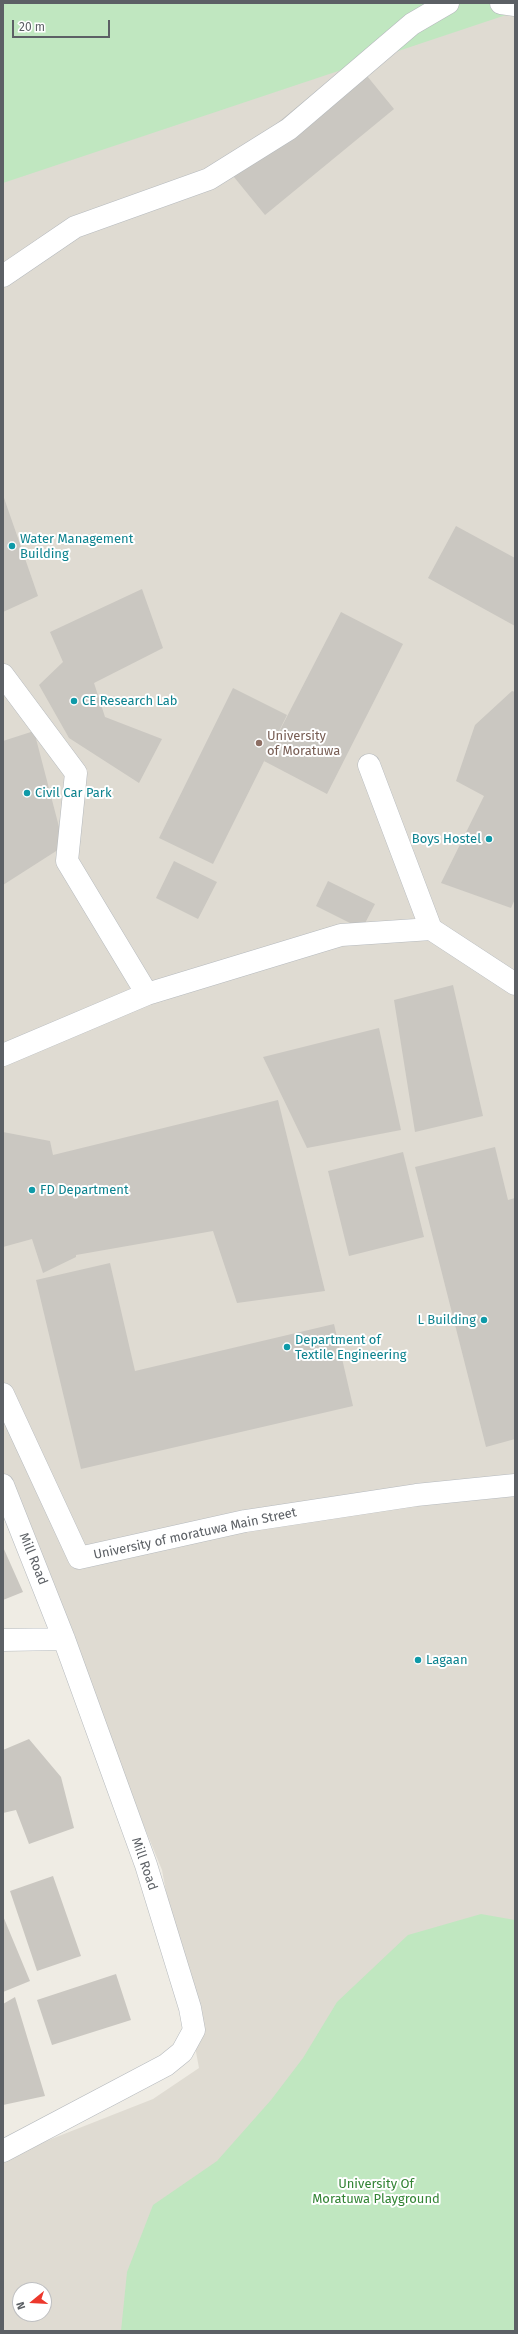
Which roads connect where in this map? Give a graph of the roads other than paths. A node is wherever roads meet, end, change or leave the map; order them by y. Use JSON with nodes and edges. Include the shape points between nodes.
{"nodes":[{"id":1,"x":448,"y":3,"type":"edge"},
{"id":2,"x":501,"y":3,"type":"edge"},
{"id":3,"x":515,"y":5,"type":"edge"},
{"id":4,"x":3,"y":276,"type":"edge"},
{"id":5,"x":3,"y":675,"type":"edge"},
{"id":6,"x":369,"y":765,"type":"dead end"},
{"id":7,"x":430,"y":929,"type":"junction"},
{"id":8,"x":515,"y":984,"type":"edge"},
{"id":9,"x":147,"y":994,"type":"junction"},
{"id":10,"x":3,"y":1056,"type":"edge"},
{"id":11,"x":3,"y":1394,"type":"edge"},
{"id":12,"x":3,"y":1485,"type":"edge"},
{"id":13,"x":515,"y":1485,"type":"edge"},
{"id":14,"x":64,"y":1638,"type":"junction"},
{"id":15,"x":3,"y":1640,"type":"edge"},
{"id":16,"x":3,"y":2151,"type":"edge"}],
"edges":[{"from":1,"to":4,"type":"street","via":[[412,24],[289,130],[208,179],[75,227]]},
{"from":2,"to":3,"type":"street"},
{"from":5,"to":9,"type":"street","via":[[76,773],[67,861]]},
{"from":6,"to":7,"type":"street"},
{"from":7,"to":8,"type":"street"},
{"from":7,"to":9,"type":"street","via":[[341,935]]},
{"from":9,"to":10,"type":"street"},
{"from":11,"to":13,"type":"street","name":"University of moratuwa Main Street","via":[[79,1558],[245,1522],[416,1495]]},
{"from":12,"to":14,"type":"street","name":"Mill Road"},
{"from":14,"to":15,"type":"street"},
{"from":14,"to":16,"type":"street","name":"Mill Road","via":[[146,1866],[190,2008],[194,2030],[182,2052],[166,2065]]}]}
